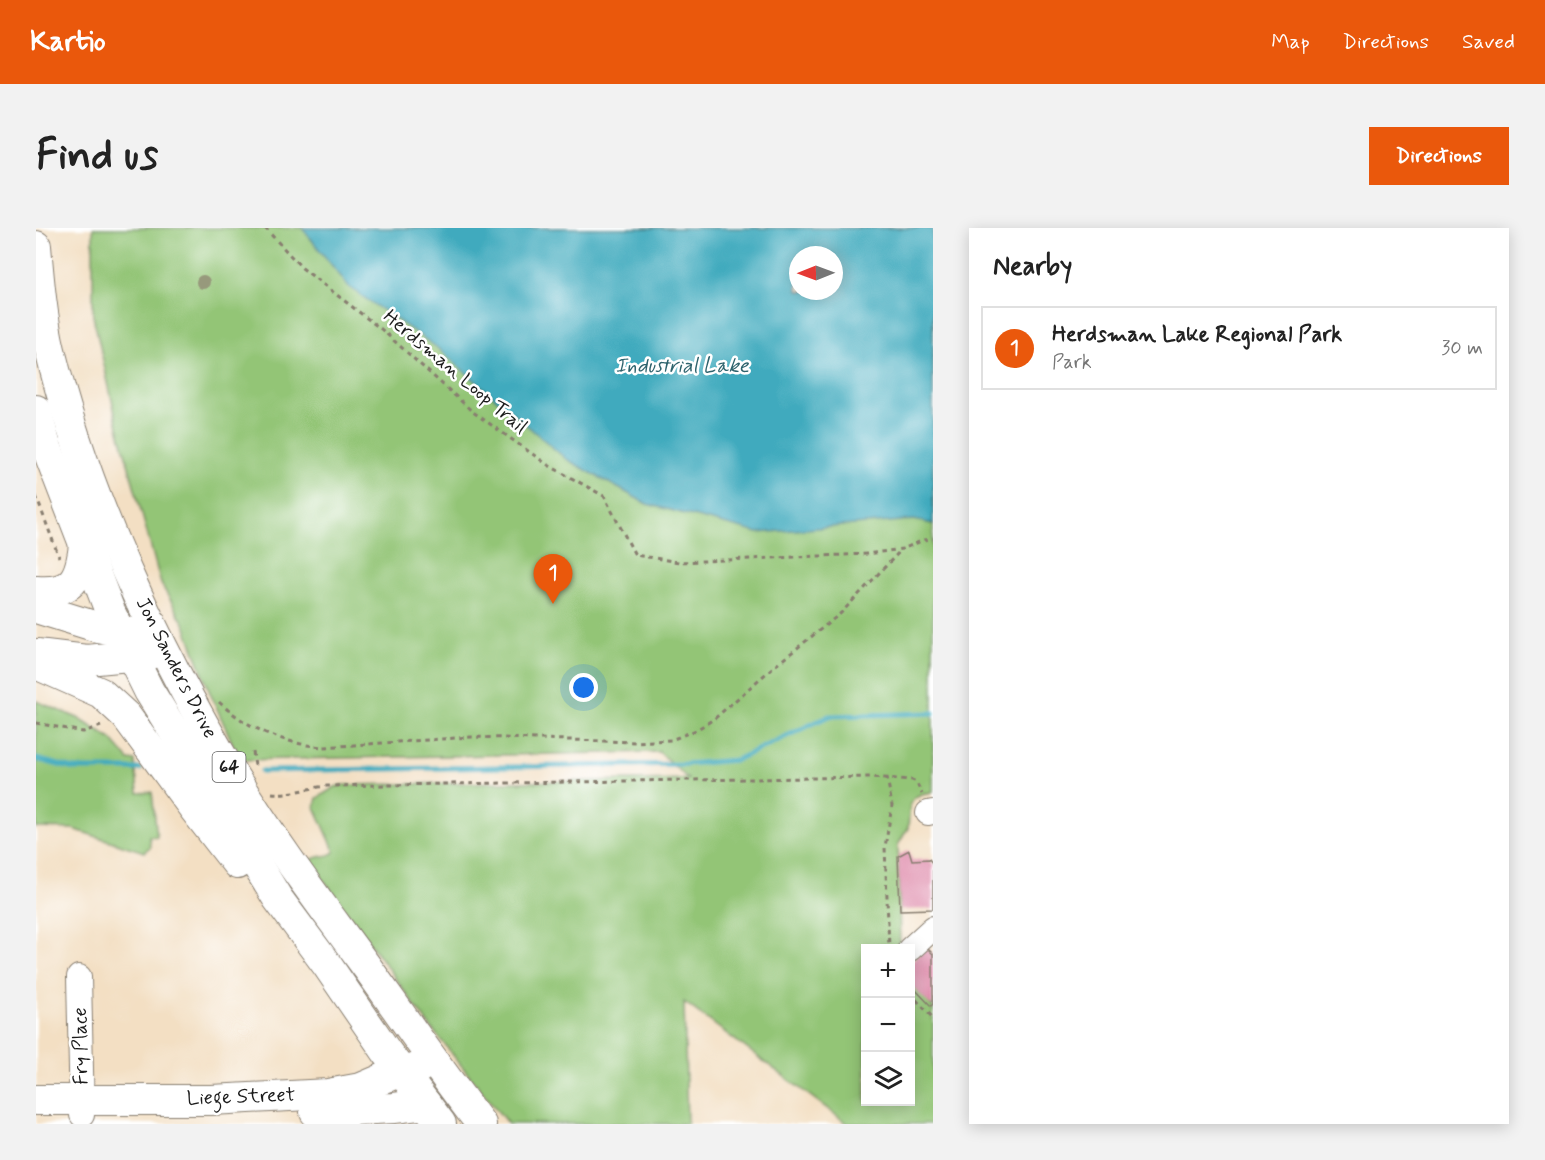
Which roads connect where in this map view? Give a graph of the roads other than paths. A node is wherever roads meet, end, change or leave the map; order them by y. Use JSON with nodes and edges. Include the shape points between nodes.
{"nodes":[{"id":1,"x":36,"y":246,"type":"edge"},
{"id":2,"x":36,"y":410,"type":"edge"},
{"id":3,"x":84,"y":545,"type":"junction"},
{"id":4,"x":36,"y":591,"type":"edge"},
{"id":5,"x":36,"y":608,"type":"edge"},
{"id":6,"x":126,"y":644,"type":"junction"},
{"id":7,"x":162,"y":645,"type":"junction"},
{"id":8,"x":36,"y":654,"type":"edge"},
{"id":9,"x":36,"y":664,"type":"edge"},
{"id":10,"x":278,"y":899,"type":"junction"},
{"id":11,"x":933,"y":928,"type":"edge"},
{"id":12,"x":915,"y":944,"type":"edge"},
{"id":13,"x":80,"y":977,"type":"dead end"},
{"id":14,"x":401,"y":1071,"type":"junction"},
{"id":15,"x":442,"y":1071,"type":"junction"},
{"id":16,"x":36,"y":1100,"type":"edge"},
{"id":17,"x":82,"y":1107,"type":"junction"},
{"id":18,"x":433,"y":1114,"type":"edge"},
{"id":19,"x":36,"y":1115,"type":"edge"},
{"id":20,"x":481,"y":1124,"type":"edge"}],
"edges":[{"from":1,"to":7,"type":"main road","name":"Jon Sanders Drive","via":[[50,349],[72,426],[103,513]]},
{"from":2,"to":3,"type":"main road","name":"Jon Sanders Drive"},
{"from":3,"to":4,"type":"main road","via":[[80,566],[69,585],[52,592]]},
{"from":3,"to":6,"type":"main road","name":"Jon Sanders Drive"},
{"from":5,"to":6,"type":"main road","via":[[97,627]]},
{"from":6,"to":7,"type":"main road"},
{"from":6,"to":8,"type":"main road","via":[[87,660]]},
{"from":6,"to":10,"type":"main road","name":"Jon Sanders Drive","number":"64","via":[[149,691]]},
{"from":7,"to":15,"type":"main road","name":"Jon Sanders Drive","number":"64","via":[[235,778],[310,890]]},
{"from":9,"to":10,"type":"main road","via":[[101,693],[126,716],[248,878]]},
{"from":10,"to":14,"type":"main road","name":"Jon Sanders Drive","number":"64"},
{"from":11,"to":12,"type":"street"},
{"from":13,"to":17,"type":"street","name":"Fry Place"},
{"from":14,"to":15,"type":"main road","name":"Liege Street"},
{"from":14,"to":17,"type":"main road","name":"Liege Street","via":[[361,1088],[328,1094]]},
{"from":14,"to":18,"type":"main road","name":"Jon Sanders Drive","number":"64"},
{"from":15,"to":20,"type":"main road","number":"64"},
{"from":16,"to":17,"type":"main road","name":"Liege Street"},
{"from":17,"to":18,"type":"main road","name":"Liege Street","via":[[323,1112],[394,1108]]},
{"from":17,"to":19,"type":"main road","name":"Liege Street"}]}
